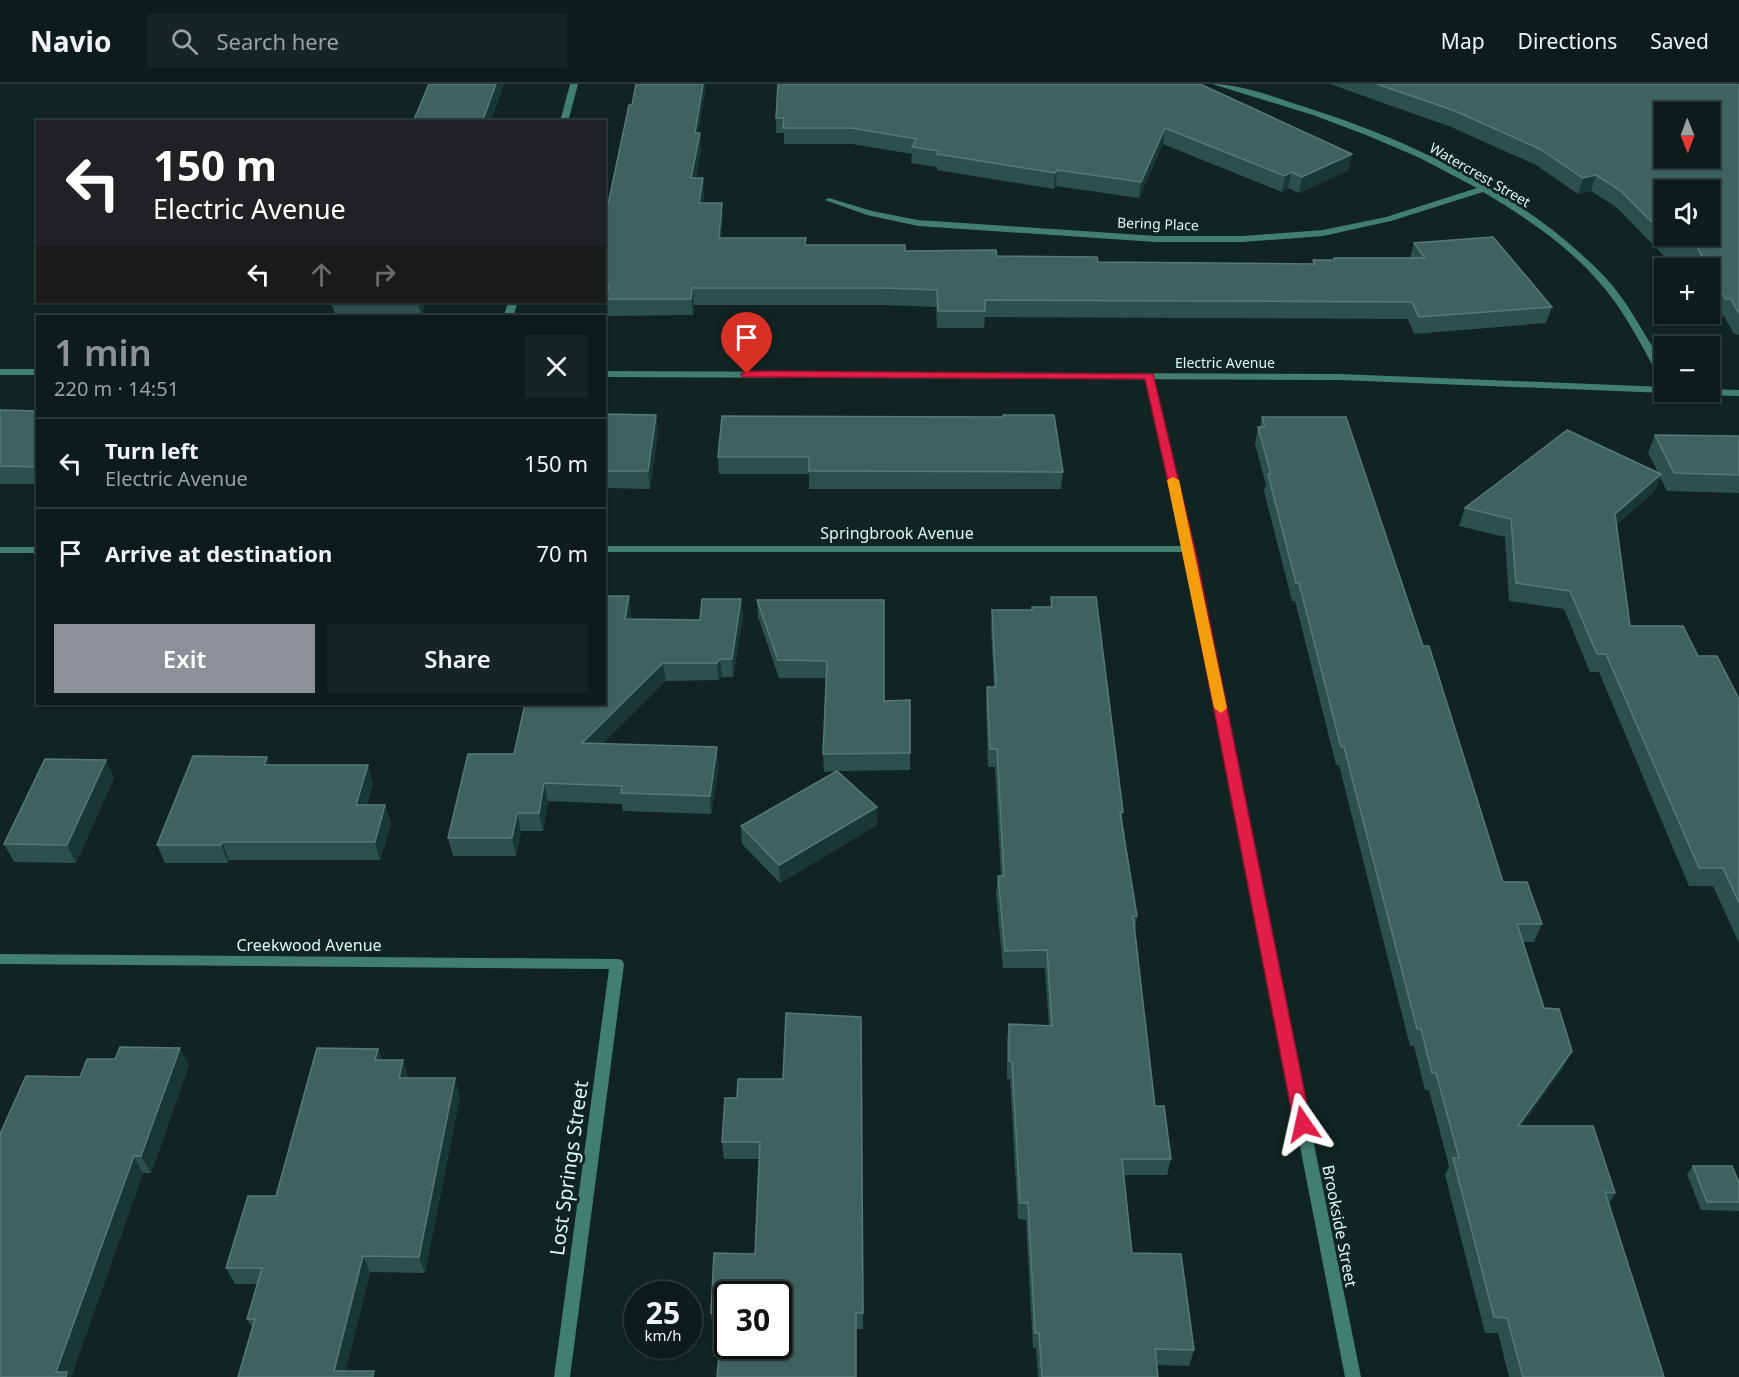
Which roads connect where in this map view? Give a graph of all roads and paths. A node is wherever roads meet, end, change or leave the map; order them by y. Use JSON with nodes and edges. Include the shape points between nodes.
{"nodes":[{"id":1,"x":574,"y":84,"type":"edge"},
{"id":2,"x":1216,"y":84,"type":"edge"},
{"id":3,"x":565,"y":120,"type":"edge"},
{"id":4,"x":1483,"y":189,"type":"junction"},
{"id":5,"x":829,"y":200,"type":"dead end"},
{"id":6,"x":1654,"y":359,"type":"edge"},
{"id":7,"x":0,"y":372,"type":"edge"},
{"id":8,"x":36,"y":372,"type":"edge"},
{"id":9,"x":606,"y":374,"type":"edge"},
{"id":10,"x":1149,"y":376,"type":"junction"},
{"id":11,"x":1654,"y":390,"type":"edge"},
{"id":12,"x":1720,"y":393,"type":"edge"},
{"id":13,"x":1739,"y":393,"type":"edge"},
{"id":14,"x":606,"y":549,"type":"edge"},
{"id":15,"x":1189,"y":549,"type":"junction"},
{"id":16,"x":0,"y":550,"type":"edge"},
{"id":17,"x":36,"y":550,"type":"edge"},
{"id":18,"x":0,"y":959,"type":"edge"},
{"id":19,"x":617,"y":964,"type":"joint"},
{"id":20,"x":562,"y":1377,"type":"edge"},
{"id":21,"x":1353,"y":1377,"type":"edge"}],
"edges":[{"from":1,"to":3,"type":"street"},
{"from":2,"to":4,"type":"street","name":"Watercrest Street","via":[[1333,120],[1421,155]]},
{"from":4,"to":5,"type":"street","name":"Bering Place","via":[[1388,219],[1323,233],[1243,239],[1156,239],[918,223]]},
{"from":4,"to":6,"type":"street","name":"Watercrest Street","via":[[1554,235],[1599,276],[1628,313]]},
{"from":7,"to":8,"type":"street"},
{"from":9,"to":10,"type":"street","name":"Electric Avenue"},
{"from":10,"to":11,"type":"street","name":"Electric Avenue","via":[[1351,377]]},
{"from":10,"to":15,"type":"street","name":"Brookside Street"},
{"from":12,"to":13,"type":"street"},
{"from":14,"to":15,"type":"street","name":"Springbrook Avenue"},
{"from":15,"to":21,"type":"street","name":"Brookside Street"},
{"from":16,"to":17,"type":"street"},
{"from":18,"to":19,"type":"street","name":"Creekwood Avenue"},
{"from":19,"to":20,"type":"street","name":"Lost Springs Street"}]}
